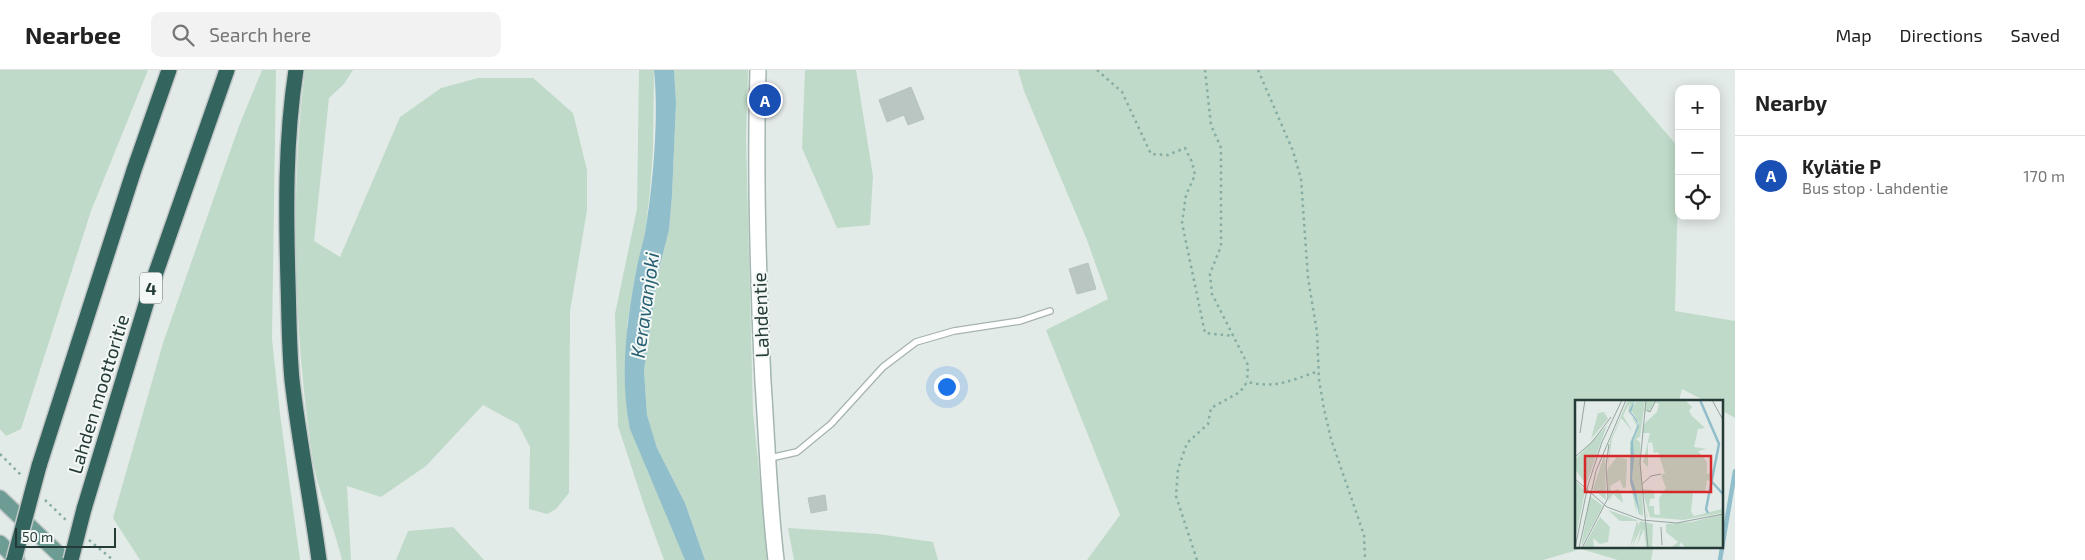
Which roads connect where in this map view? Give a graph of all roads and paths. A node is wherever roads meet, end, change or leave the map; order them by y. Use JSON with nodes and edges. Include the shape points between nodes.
{"nodes":[{"id":1,"x":169,"y":70,"type":"edge"},
{"id":2,"x":227,"y":70,"type":"edge"},
{"id":3,"x":296,"y":70,"type":"edge"},
{"id":4,"x":758,"y":70,"type":"edge"},
{"id":5,"x":1097,"y":70,"type":"edge"},
{"id":6,"x":1205,"y":70,"type":"edge"},
{"id":7,"x":1258,"y":70,"type":"edge"},
{"id":8,"x":1050,"y":311,"type":"dead end"},
{"id":9,"x":1234,"y":336,"type":"junction"},
{"id":10,"x":1319,"y":370,"type":"junction"},
{"id":11,"x":1247,"y":382,"type":"junction"},
{"id":12,"x":0,"y":454,"type":"edge"},
{"id":13,"x":768,"y":458,"type":"junction"},
{"id":14,"x":26,"y":480,"type":"dead end"},
{"id":15,"x":39,"y":494,"type":"dead end"},
{"id":16,"x":0,"y":498,"type":"edge"},
{"id":17,"x":72,"y":526,"type":"dead end"},
{"id":18,"x":86,"y":537,"type":"dead end"},
{"id":19,"x":0,"y":543,"type":"edge"},
{"id":20,"x":15,"y":560,"type":"edge"},
{"id":21,"x":66,"y":560,"type":"edge"},
{"id":22,"x":71,"y":560,"type":"edge"},
{"id":23,"x":113,"y":560,"type":"edge"},
{"id":24,"x":320,"y":560,"type":"edge"},
{"id":25,"x":776,"y":560,"type":"edge"},
{"id":26,"x":1197,"y":560,"type":"edge"},
{"id":27,"x":1365,"y":560,"type":"edge"}],
"edges":[{"from":1,"to":20,"type":"highway","name":"Lahden moottoritie","bridge":true,"via":[[39,466]]},
{"from":2,"to":22,"type":"highway","name":"Lahden moottoritie","number":"4","bridge":true,"via":[[153,281]]},
{"from":3,"to":24,"type":"highway","via":[[291,100],[287,212],[290,340],[300,444]]},
{"from":4,"to":13,"type":"main road","name":"Lahdentie","via":[[755,167]]},
{"from":5,"to":9,"type":"path","via":[[1122,92],[1151,154],[1168,155],[1185,148],[1195,175],[1186,195],[1182,223],[1205,333]]},
{"from":6,"to":9,"type":"path","via":[[1212,125],[1221,148],[1221,246],[1210,274],[1212,294]]},
{"from":7,"to":10,"type":"path","via":[[1293,151],[1301,179]]},
{"from":8,"to":13,"type":"lane","via":[[1020,321],[954,331],[916,342],[883,367],[831,424],[797,452]]},
{"from":9,"to":11,"type":"path","via":[[1248,365]]},
{"from":10,"to":11,"type":"path","via":[[1276,385]]},
{"from":10,"to":27,"type":"path","via":[[1332,439],[1364,535]]},
{"from":11,"to":26,"type":"path","via":[[1240,392],[1211,408],[1208,424],[1187,443],[1178,469],[1176,496]]},
{"from":12,"to":14,"type":"path"},
{"from":13,"to":25,"type":"main road","name":"Lahdentie"},
{"from":15,"to":17,"type":"path"},
{"from":16,"to":21,"type":"main road"},
{"from":18,"to":23,"type":"path"},
{"from":19,"to":20,"type":"main road"}]}
